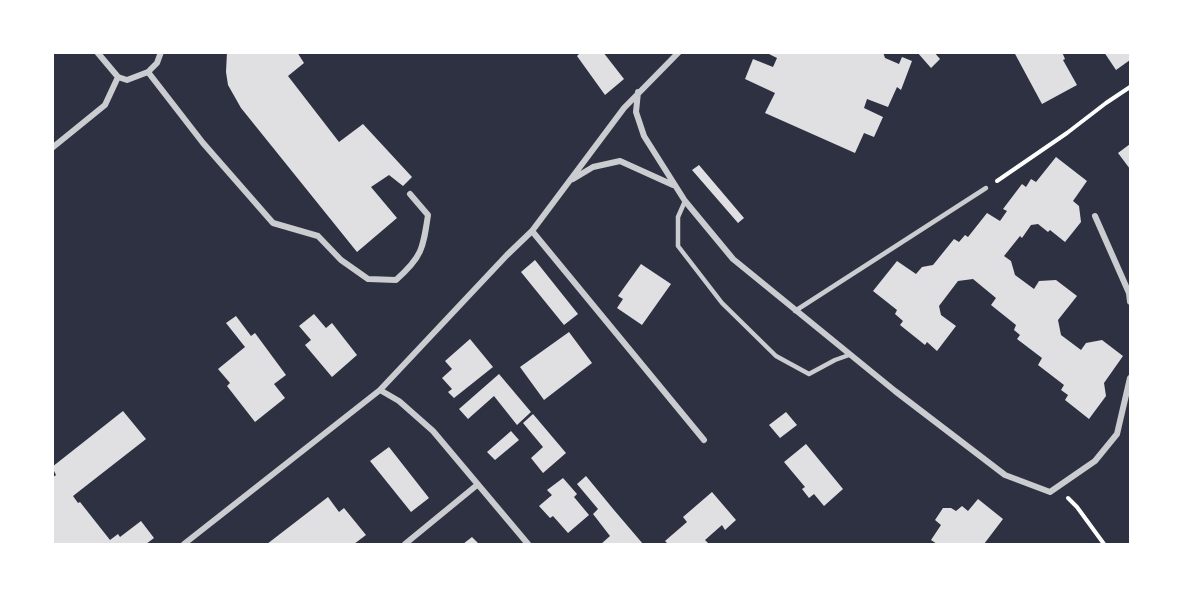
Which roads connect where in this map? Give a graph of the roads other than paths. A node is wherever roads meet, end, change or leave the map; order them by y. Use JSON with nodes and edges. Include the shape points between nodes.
{"nodes":[{"id":1,"x":97,"y":52,"type":"edge"},
{"id":2,"x":161,"y":52,"type":"edge"},
{"id":3,"x":679,"y":52,"type":"edge"},
{"id":4,"x":148,"y":72,"type":"junction"},
{"id":5,"x":118,"y":77,"type":"junction"},
{"id":6,"x":638,"y":92,"type":"junction"},
{"id":7,"x":52,"y":148,"type":"edge"},
{"id":8,"x":570,"y":180,"type":"junction"},
{"id":9,"x":674,"y":186,"type":"junction"},
{"id":10,"x":986,"y":188,"type":"road end"},
{"id":11,"x":410,"y":194,"type":"dead end"},
{"id":12,"x":685,"y":201,"type":"junction"},
{"id":13,"x":1095,"y":216,"type":"dead end"},
{"id":14,"x":532,"y":231,"type":"junction"},
{"id":15,"x":1131,"y":302,"type":"edge"},
{"id":16,"x":795,"y":311,"type":"junction"},
{"id":17,"x":849,"y":355,"type":"junction"},
{"id":18,"x":1131,"y":378,"type":"edge"},
{"id":19,"x":380,"y":390,"type":"junction"},
{"id":20,"x":704,"y":440,"type":"dead end"},
{"id":21,"x":477,"y":485,"type":"junction"},
{"id":22,"x":184,"y":544,"type":"edge"},
{"id":23,"x":405,"y":544,"type":"edge"},
{"id":24,"x":528,"y":544,"type":"edge"}],
"edges":[{"from":1,"to":5,"type":"street"},
{"from":2,"to":4,"type":"street"},
{"from":3,"to":6,"type":"street"},
{"from":4,"to":5,"type":"street","via":[[127,80]]},
{"from":4,"to":11,"type":"street","via":[[273,223],[318,236],[341,260],[369,279],[396,280],[412,266],[423,248],[428,215]]},
{"from":5,"to":7,"type":"street","via":[[105,105]]},
{"from":6,"to":8,"type":"street"},
{"from":6,"to":9,"type":"street","via":[[636,112],[644,136]]},
{"from":8,"to":9,"type":"street","via":[[593,167],[620,161]]},
{"from":8,"to":14,"type":"street"},
{"from":9,"to":12,"type":"street"},
{"from":10,"to":16,"type":"lane"},
{"from":12,"to":16,"type":"street","via":[[733,259]]},
{"from":12,"to":17,"type":"lane","via":[[678,217],[678,246],[722,303],[776,356],[809,374]]},
{"from":13,"to":15,"type":"street"},
{"from":14,"to":19,"type":"street"},
{"from":14,"to":20,"type":"street"},
{"from":16,"to":17,"type":"street"},
{"from":17,"to":18,"type":"street","via":[[1005,476],[1050,492],[1095,461],[1117,434]]},
{"from":19,"to":21,"type":"street","via":[[433,431]]},
{"from":19,"to":22,"type":"street"},
{"from":21,"to":23,"type":"street"},
{"from":21,"to":24,"type":"street"}]}
